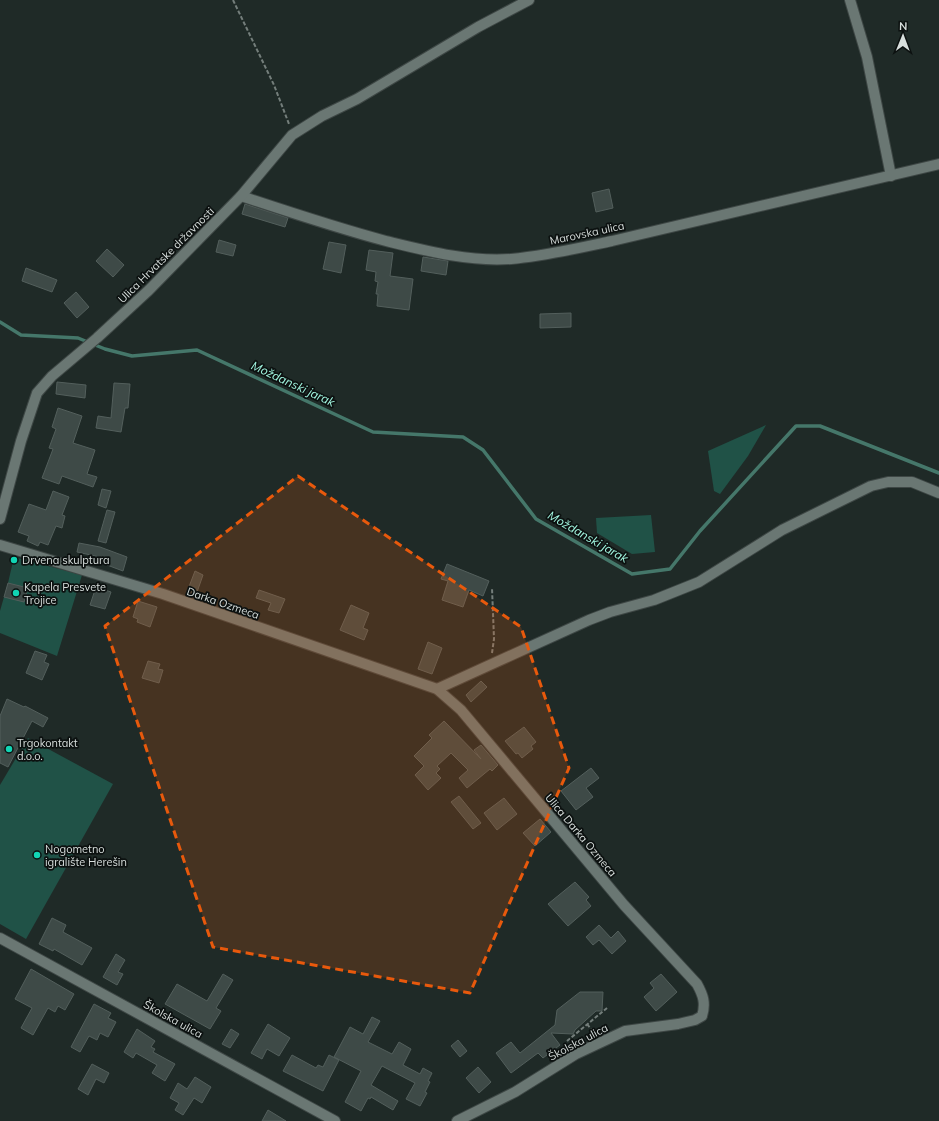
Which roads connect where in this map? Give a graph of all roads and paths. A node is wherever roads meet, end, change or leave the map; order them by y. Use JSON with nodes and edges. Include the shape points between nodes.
{"nodes":[{"id":1,"x":233,"y":0,"type":"edge"},
{"id":2,"x":529,"y":0,"type":"edge"},
{"id":3,"x":850,"y":0,"type":"edge"},
{"id":4,"x":292,"y":135,"type":"junction"},
{"id":5,"x":939,"y":164,"type":"edge"},
{"id":6,"x":891,"y":176,"type":"junction"},
{"id":7,"x":241,"y":196,"type":"junction"},
{"id":8,"x":939,"y":493,"type":"edge"},
{"id":9,"x":0,"y":519,"type":"edge"},
{"id":10,"x":0,"y":546,"type":"edge"},
{"id":11,"x":492,"y":588,"type":"dead end"},
{"id":12,"x":488,"y":666,"type":"junction"},
{"id":13,"x":437,"y":689,"type":"junction"},
{"id":14,"x":0,"y":938,"type":"edge"},
{"id":15,"x":704,"y":998,"type":"joint"},
{"id":16,"x":607,"y":1008,"type":"dead end"},
{"id":17,"x":567,"y":1041,"type":"dead end"},
{"id":18,"x":334,"y":1121,"type":"edge"},
{"id":19,"x":457,"y":1121,"type":"edge"}],
"edges":[{"from":1,"to":4,"type":"path","via":[[274,85]]},
{"from":2,"to":4,"type":"street","name":"Ulica Hrvatske državnosti"},
{"from":3,"to":6,"type":"street","via":[[867,57]]},
{"from":4,"to":7,"type":"street","name":"Ulica Hrvatske državnosti"},
{"from":5,"to":6,"type":"street","name":"Marovska ulica"},
{"from":6,"to":7,"type":"street","name":"Marovska ulica","via":[[562,252],[511,259],[463,258],[417,249],[327,225]]},
{"from":7,"to":9,"type":"street","name":"Ulica Hrvatske državnosti","via":[[149,290],[49,378],[37,393]]},
{"from":8,"to":12,"type":"street","via":[[912,482],[888,482],[871,486],[782,530],[699,582],[654,600],[589,620]]},
{"from":10,"to":13,"type":"street","name":"Darka Ozmeca","via":[[163,594]]},
{"from":11,"to":12,"type":"path","via":[[494,639]]},
{"from":12,"to":13,"type":"street"},
{"from":13,"to":15,"type":"street","name":"Ulica Darka Ozmeca","via":[[461,710],[624,905],[697,984]]},
{"from":14,"to":18,"type":"street","name":"Školska ulica"},
{"from":15,"to":19,"type":"street","name":"Školska ulica","via":[[702,1016],[695,1020],[625,1031],[576,1054],[515,1092]]},
{"from":16,"to":17,"type":"path"}]}
